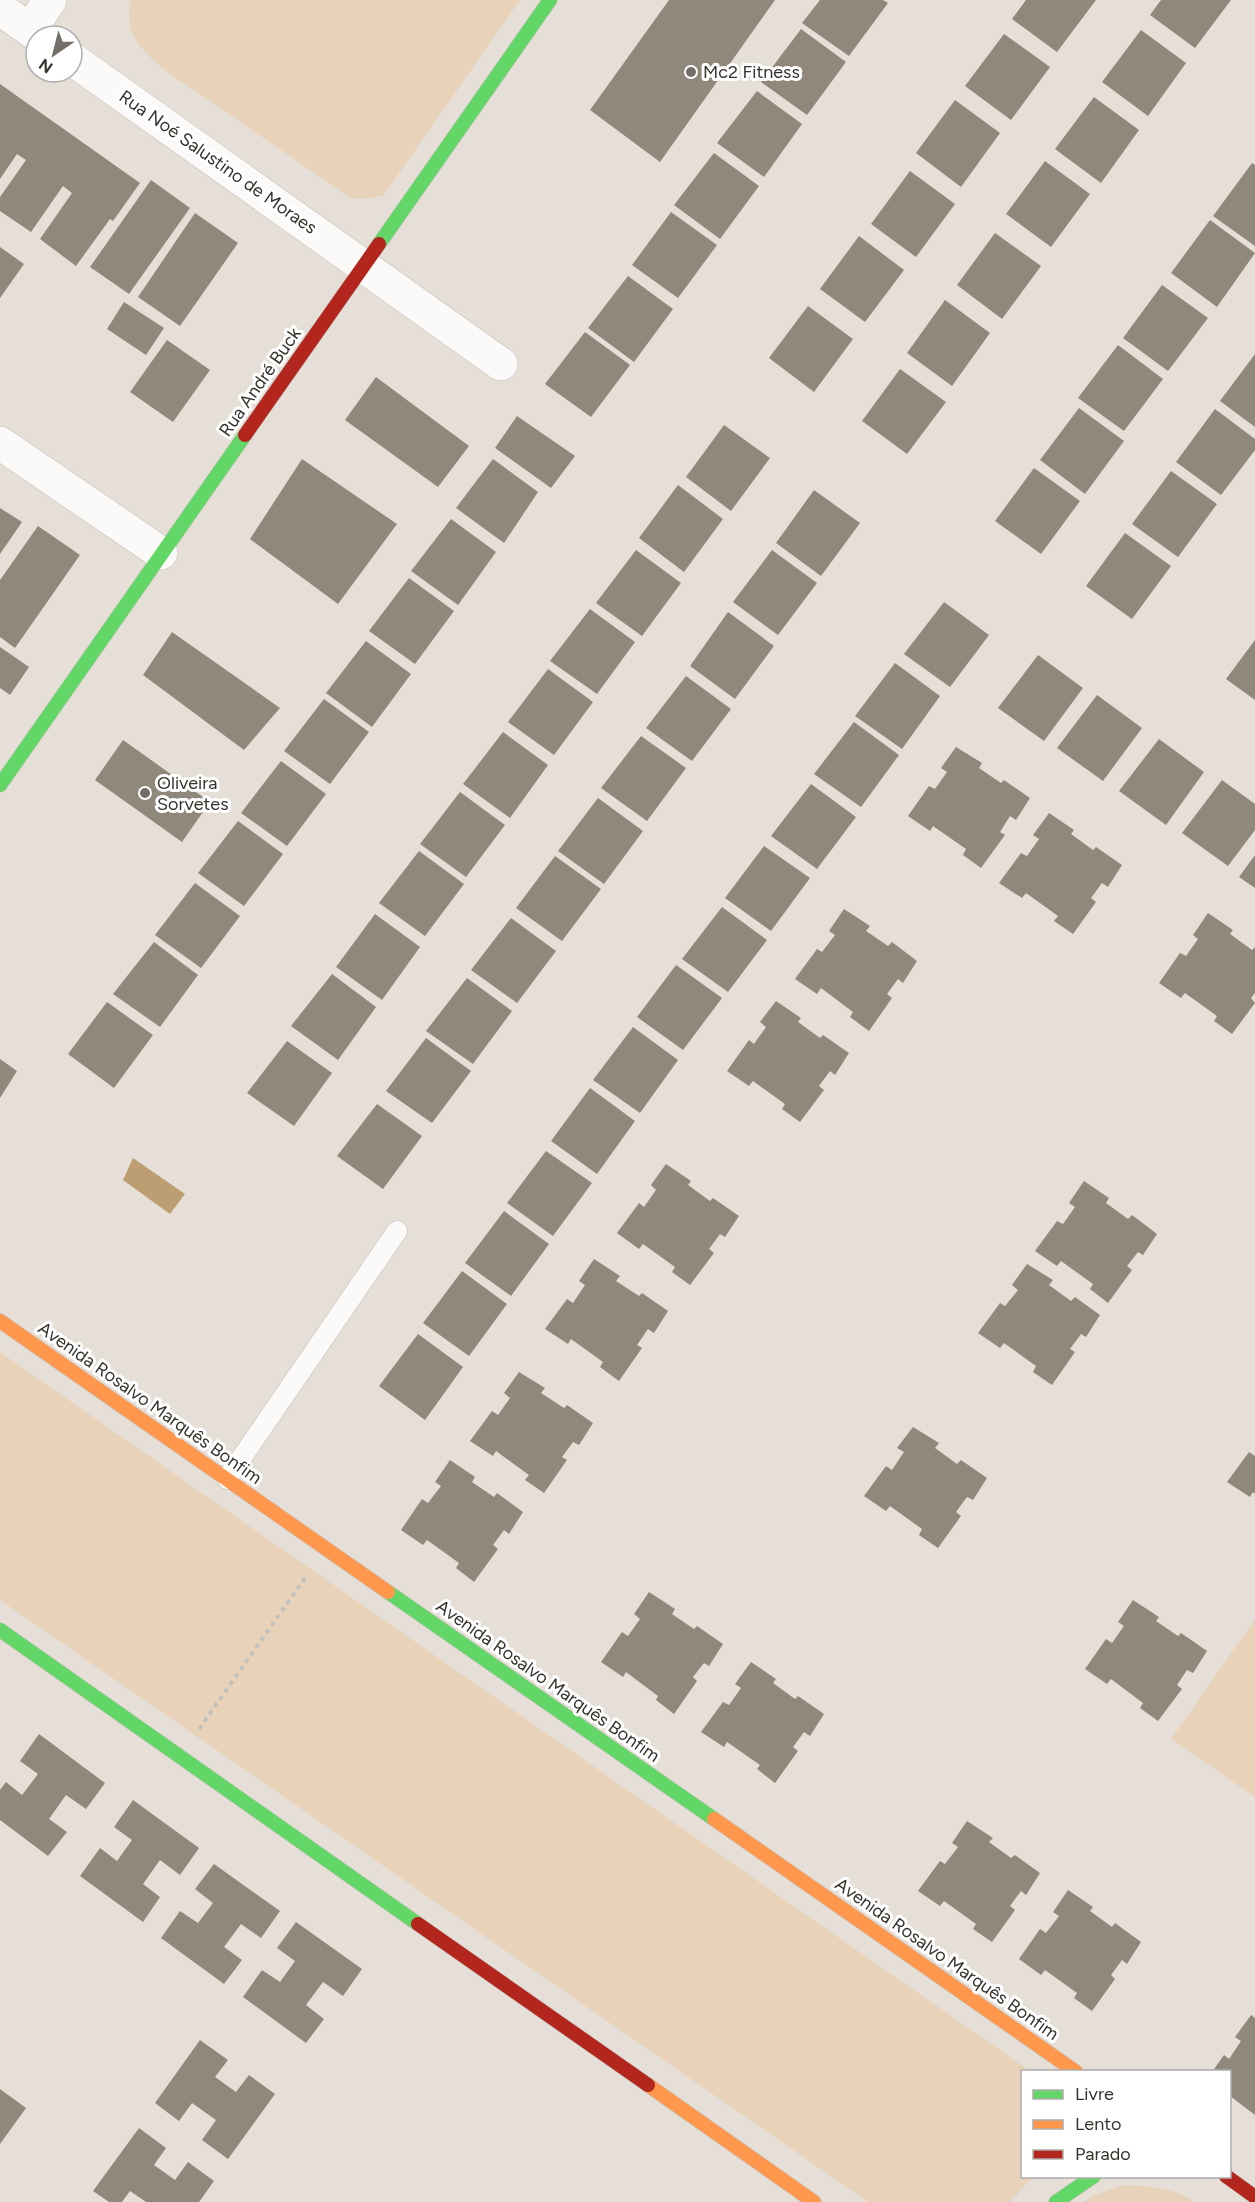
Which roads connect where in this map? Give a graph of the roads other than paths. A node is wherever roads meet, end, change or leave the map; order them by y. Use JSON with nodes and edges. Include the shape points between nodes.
{"nodes":[{"id":1,"x":50,"y":0,"type":"edge"},
{"id":2,"x":550,"y":0,"type":"edge"},
{"id":3,"x":0,"y":9,"type":"edge"},
{"id":4,"x":39,"y":24,"type":"edge"},
{"id":5,"x":24,"y":25,"type":"edge"},
{"id":6,"x":84,"y":67,"type":"edge"},
{"id":7,"x":363,"y":265,"type":"junction"},
{"id":8,"x":501,"y":364,"type":"dead end"},
{"id":9,"x":0,"y":442,"type":"edge"},
{"id":10,"x":161,"y":553,"type":"junction"},
{"id":11,"x":0,"y":785,"type":"edge"},
{"id":12,"x":397,"y":1232,"type":"dead end"},
{"id":13,"x":0,"y":1321,"type":"edge"},
{"id":14,"x":227,"y":1479,"type":"junction"},
{"id":15,"x":0,"y":1630,"type":"edge"},
{"id":16,"x":1073,"y":2070,"type":"edge"},
{"id":17,"x":1091,"y":2178,"type":"edge"},
{"id":18,"x":1229,"y":2178,"type":"edge"},
{"id":19,"x":1255,"y":2197,"type":"edge"},
{"id":20,"x":814,"y":2202,"type":"edge"},
{"id":21,"x":1056,"y":2202,"type":"edge"}],
"edges":[{"from":1,"to":4,"type":"street"},
{"from":2,"to":7,"type":"street","name":"Rua André Buck"},
{"from":3,"to":5,"type":"street"},
{"from":6,"to":7,"type":"street","name":"Rua Noé Salustino de Moraes"},
{"from":7,"to":8,"type":"street","name":"Rua Noé Salustino de Moraes"},
{"from":7,"to":10,"type":"street","name":"Rua André Buck"},
{"from":9,"to":10,"type":"street"},
{"from":10,"to":11,"type":"street","name":"Rua André Buck"},
{"from":12,"to":14,"type":"lane"},
{"from":13,"to":14,"type":"street","name":"Avenida Rosalvo Marquês Bonfim"},
{"from":14,"to":16,"type":"street","name":"Avenida Rosalvo Marquês Bonfim"},
{"from":15,"to":20,"type":"street"},
{"from":17,"to":21,"type":"street"},
{"from":18,"to":19,"type":"street"}]}
